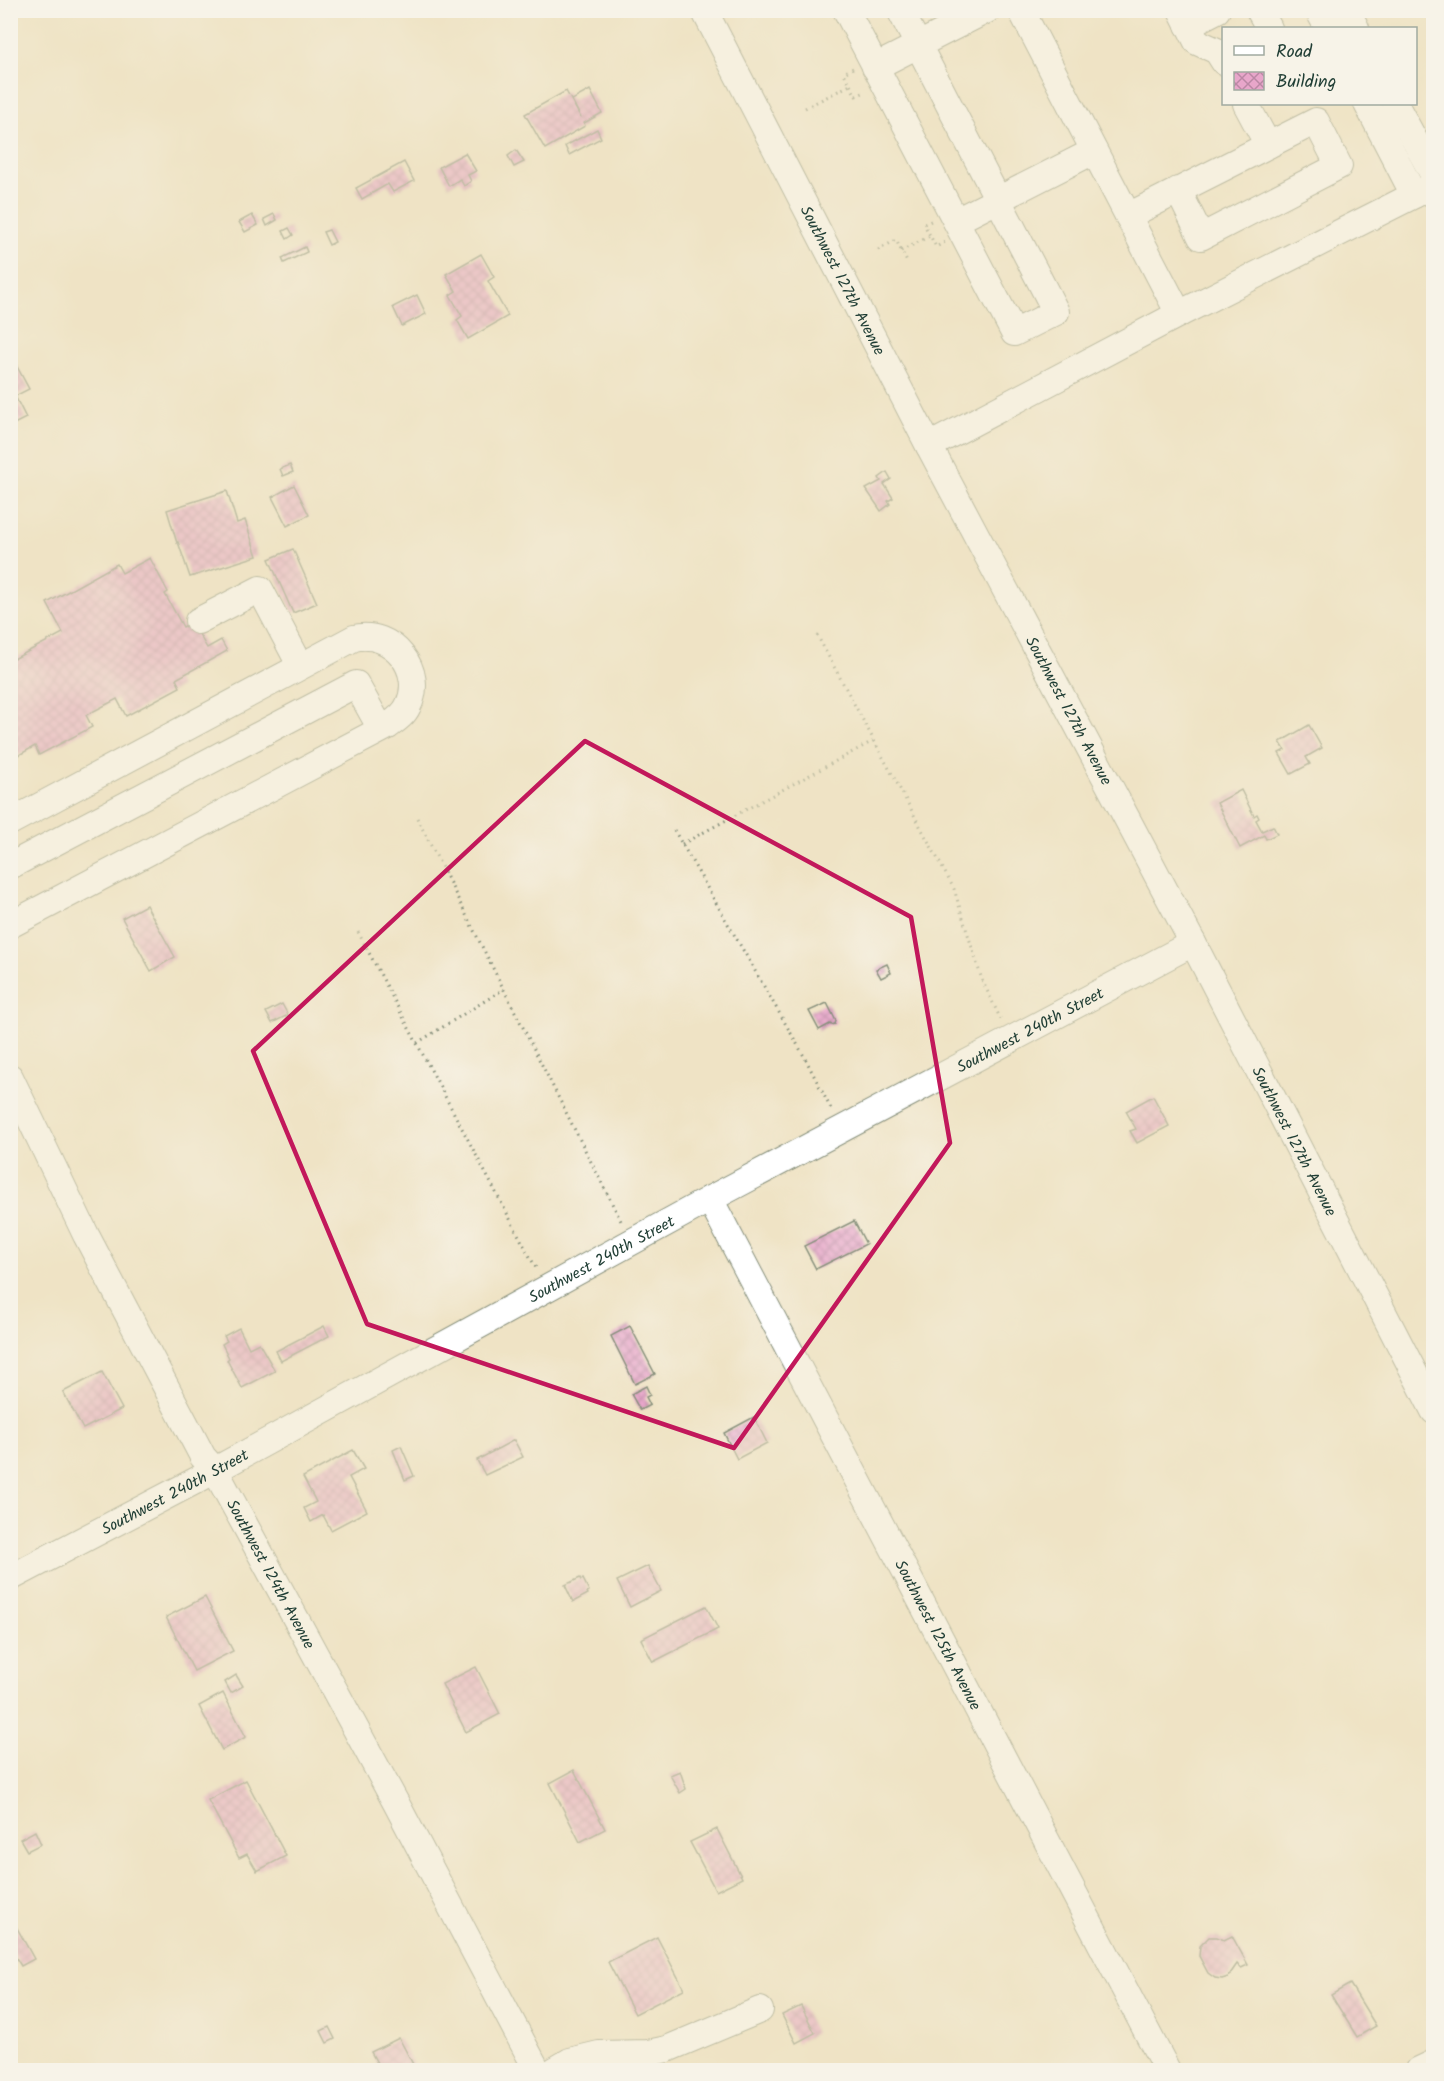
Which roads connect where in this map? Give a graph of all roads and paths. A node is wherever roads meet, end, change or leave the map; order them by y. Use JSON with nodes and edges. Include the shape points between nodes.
{"nodes":[{"id":1,"x":704,"y":10,"type":"edge"},
{"id":2,"x":846,"y":10,"type":"edge"},
{"id":3,"x":900,"y":10,"type":"edge"},
{"id":4,"x":987,"y":10,"type":"edge"},
{"id":5,"x":1021,"y":10,"type":"edge"},
{"id":6,"x":1216,"y":10,"type":"edge"},
{"id":7,"x":1259,"y":10,"type":"edge"},
{"id":8,"x":1318,"y":10,"type":"edge"},
{"id":9,"x":1347,"y":10,"type":"edge"},
{"id":10,"x":1185,"y":18,"type":"edge"},
{"id":11,"x":1268,"y":27,"type":"edge"},
{"id":12,"x":1327,"y":27,"type":"edge"},
{"id":13,"x":1356,"y":27,"type":"edge"},
{"id":14,"x":918,"y":46,"type":"junction"},
{"id":15,"x":1222,"y":59,"type":"edge"},
{"id":16,"x":864,"y":67,"type":"junction"},
{"id":17,"x":850,"y":85,"type":"junction"},
{"id":18,"x":866,"y":92,"type":"dead end"},
{"id":19,"x":1246,"y":105,"type":"edge"},
{"id":20,"x":1368,"y":105,"type":"edge"},
{"id":21,"x":1396,"y":105,"type":"edge"},
{"id":22,"x":805,"y":108,"type":"dead end"},
{"id":23,"x":1312,"y":112,"type":"edge"},
{"id":24,"x":1268,"y":145,"type":"junction"},
{"id":25,"x":1094,"y":151,"type":"junction"},
{"id":26,"x":1434,"y":176,"type":"edge"},
{"id":27,"x":1178,"y":190,"type":"junction"},
{"id":28,"x":1424,"y":190,"type":"edge"},
{"id":29,"x":998,"y":199,"type":"junction"},
{"id":30,"x":1128,"y":216,"type":"junction"},
{"id":31,"x":956,"y":221,"type":"junction"},
{"id":32,"x":930,"y":236,"type":"dead end"},
{"id":33,"x":878,"y":250,"type":"dead end"},
{"id":34,"x":901,"y":251,"type":"junction"},
{"id":35,"x":907,"y":262,"type":"dead end"},
{"id":36,"x":1179,"y":314,"type":"junction"},
{"id":37,"x":929,"y":446,"type":"junction"},
{"id":38,"x":198,"y":621,"type":"dead end"},
{"id":39,"x":816,"y":635,"type":"dead end"},
{"id":40,"x":300,"y":665,"type":"junction"},
{"id":41,"x":381,"y":729,"type":"junction"},
{"id":42,"x":874,"y":741,"type":"junction"},
{"id":43,"x":417,"y":818,"type":"dead end"},
{"id":44,"x":10,"y":822,"type":"edge"},
{"id":45,"x":674,"y":830,"type":"dead end"},
{"id":46,"x":682,"y":844,"type":"junction"},
{"id":47,"x":15,"y":866,"type":"edge"},
{"id":48,"x":13,"y":920,"type":"edge"},
{"id":49,"x":358,"y":932,"type":"dead end"},
{"id":50,"x":1193,"y":943,"type":"junction"},
{"id":51,"x":504,"y":989,"type":"junction"},
{"id":52,"x":1010,"y":1040,"type":"junction"},
{"id":53,"x":417,"y":1043,"type":"junction"},
{"id":54,"x":10,"y":1077,"type":"edge"},
{"id":55,"x":841,"y":1129,"type":"junction"},
{"id":56,"x":710,"y":1199,"type":"junction"},
{"id":57,"x":632,"y":1242,"type":"junction"},
{"id":58,"x":546,"y":1288,"type":"junction"},
{"id":59,"x":1434,"y":1411,"type":"edge"},
{"id":60,"x":215,"y":1470,"type":"junction"},
{"id":61,"x":10,"y":1578,"type":"edge"},
{"id":62,"x":760,"y":2010,"type":"dead end"},
{"id":63,"x":1434,"y":2063,"type":"edge"},
{"id":64,"x":537,"y":2070,"type":"edge"},
{"id":65,"x":555,"y":2070,"type":"edge"},
{"id":66,"x":1167,"y":2070,"type":"edge"},
{"id":67,"x":1419,"y":2070,"type":"edge"}],
"edges":[{"from":1,"to":37,"type":"street","name":"Southwest 127th Avenue"},
{"from":2,"to":16,"type":"street"},
{"from":3,"to":14,"type":"street"},
{"from":4,"to":14,"type":"street"},
{"from":5,"to":25,"type":"street"},
{"from":6,"to":10,"type":"street"},
{"from":7,"to":11,"type":"street"},
{"from":8,"to":12,"type":"street"},
{"from":9,"to":13,"type":"street"},
{"from":10,"to":15,"type":"street","via":[[1197,42],[1217,51]]},
{"from":14,"to":16,"type":"street"},
{"from":14,"to":29,"type":"street"},
{"from":16,"to":17,"type":"path","via":[[844,73]]},
{"from":16,"to":31,"type":"street"},
{"from":17,"to":18,"type":"path","via":[[856,96]]},
{"from":17,"to":22,"type":"path"},
{"from":19,"to":24,"type":"street"},
{"from":20,"to":28,"type":"street"},
{"from":21,"to":26,"type":"street"},
{"from":23,"to":24,"type":"street"},
{"from":23,"to":27,"type":"street","via":[[1339,166],[1201,237]]},
{"from":24,"to":27,"type":"street"},
{"from":25,"to":29,"type":"street"},
{"from":25,"to":30,"type":"street"},
{"from":27,"to":30,"type":"street"},
{"from":28,"to":36,"type":"street"},
{"from":29,"to":31,"type":"street"},
{"from":29,"to":31,"type":"street","via":[[1056,312],[1014,333]]},
{"from":30,"to":36,"type":"street"},
{"from":32,"to":34,"type":"path"},
{"from":33,"to":34,"type":"path","via":[[896,240]]},
{"from":34,"to":35,"type":"path"},
{"from":36,"to":37,"type":"street"},
{"from":37,"to":50,"type":"street","name":"Southwest 127th Avenue"},
{"from":38,"to":40,"type":"street","via":[[260,589]]},
{"from":39,"to":42,"type":"path"},
{"from":40,"to":41,"type":"street","via":[[365,635],[376,636],[390,645],[406,660],[412,697],[400,717]]},
{"from":40,"to":44,"type":"street"},
{"from":41,"to":47,"type":"street","via":[[356,684]]},
{"from":41,"to":48,"type":"street"},
{"from":42,"to":46,"type":"path"},
{"from":42,"to":52,"type":"path","via":[[954,889],[982,980]]},
{"from":43,"to":51,"type":"path"},
{"from":45,"to":46,"type":"path"},
{"from":46,"to":55,"type":"path","via":[[804,1056]]},
{"from":49,"to":53,"type":"path"},
{"from":50,"to":52,"type":"street","name":"Southwest 240th Street"},
{"from":50,"to":59,"type":"street","name":"Southwest 127th Avenue"},
{"from":51,"to":53,"type":"path"},
{"from":51,"to":57,"type":"path"},
{"from":52,"to":55,"type":"street","name":"Southwest 240th Street"},
{"from":53,"to":58,"type":"path"},
{"from":54,"to":60,"type":"street","name":"Southwest 124th Avenue","via":[[86,1234],[203,1457]]},
{"from":55,"to":56,"type":"street","name":"Southwest 240th Street"},
{"from":56,"to":57,"type":"street","name":"Southwest 240th Street"},
{"from":56,"to":66,"type":"street","name":"Southwest 125th Avenue"},
{"from":57,"to":58,"type":"street","name":"Southwest 240th Street"},
{"from":58,"to":60,"type":"street","name":"Southwest 240th Street"},
{"from":60,"to":61,"type":"street","name":"Southwest 240th Street"},
{"from":60,"to":64,"type":"street","name":"Southwest 124th Avenue"},
{"from":62,"to":65,"type":"street","via":[[667,2049],[599,2054],[570,2061]]},
{"from":63,"to":67,"type":"street"}]}
